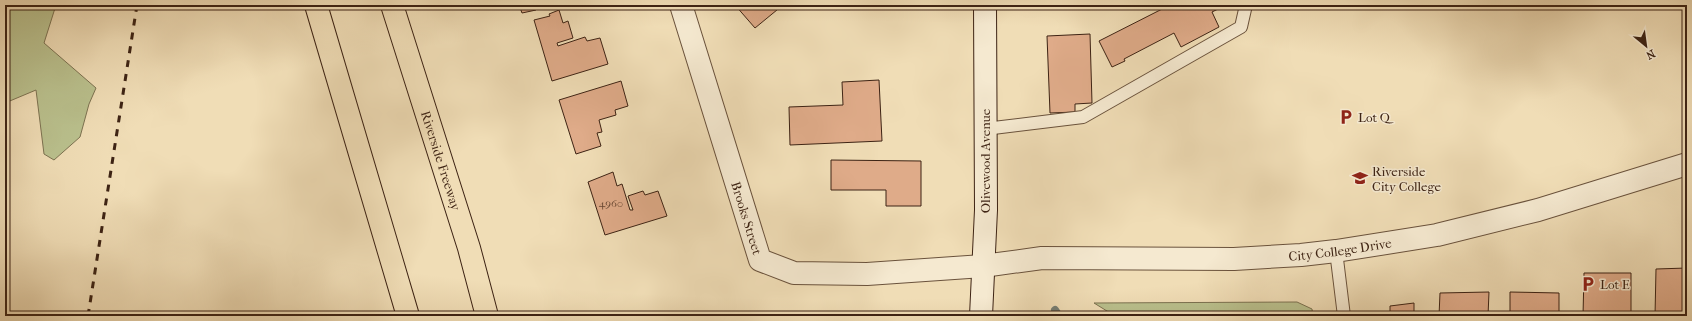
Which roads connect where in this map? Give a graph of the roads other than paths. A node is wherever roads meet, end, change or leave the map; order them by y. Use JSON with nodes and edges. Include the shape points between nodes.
{"nodes":[{"id":1,"x":316,"y":5,"type":"edge"},
{"id":2,"x":392,"y":5,"type":"edge"},
{"id":3,"x":680,"y":5,"type":"edge"},
{"id":4,"x":985,"y":5,"type":"edge"},
{"id":5,"x":1246,"y":5,"type":"edge"},
{"id":6,"x":985,"y":129,"type":"junction"},
{"id":7,"x":1687,"y":164,"type":"edge"},
{"id":8,"x":1336,"y":251,"type":"junction"},
{"id":9,"x":983,"y":266,"type":"junction"},
{"id":10,"x":408,"y":316,"type":"edge"},
{"id":11,"x":487,"y":316,"type":"edge"},
{"id":12,"x":981,"y":316,"type":"edge"},
{"id":13,"x":1344,"y":316,"type":"edge"}],
"edges":[{"from":1,"to":10,"type":"highway"},
{"from":2,"to":11,"type":"highway","name":"Riverside Freeway","via":[[469,248]]},
{"from":3,"to":9,"type":"street","name":"Brooks Street","via":[[760,260],[794,273],[866,274]]},
{"from":4,"to":6,"type":"street","name":"Olivewood Avenue"},
{"from":5,"to":6,"type":"lane","via":[[1241,27],[1083,118]]},
{"from":6,"to":9,"type":"street","name":"Olivewood Avenue","via":[[986,210]]},
{"from":7,"to":8,"type":"street","name":"City College Drive","via":[[1538,210],[1437,235]]},
{"from":8,"to":9,"type":"street","name":"City College Drive","via":[[1234,259],[1042,258]]},
{"from":8,"to":13,"type":"lane"},
{"from":9,"to":12,"type":"street","name":"Olivewood Avenue"}]}
